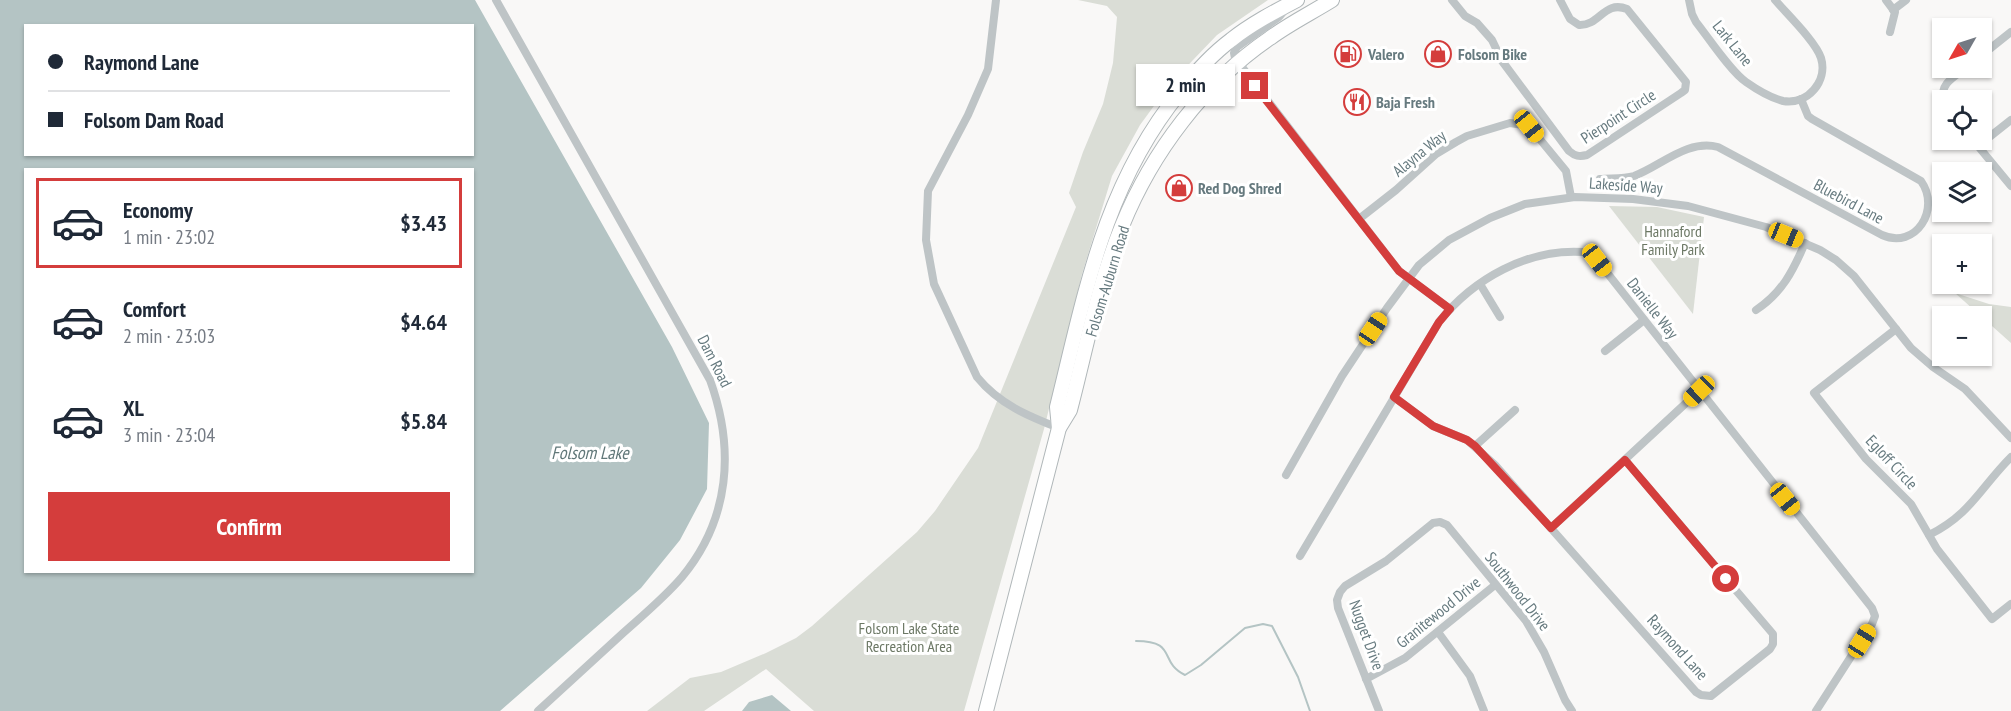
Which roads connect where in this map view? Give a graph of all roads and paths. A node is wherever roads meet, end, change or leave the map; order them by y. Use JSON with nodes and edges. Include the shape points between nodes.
{"nodes":[{"id":1,"x":496,"y":0,"type":"edge"},
{"id":2,"x":996,"y":0,"type":"edge"},
{"id":3,"x":1332,"y":0,"type":"edge"},
{"id":4,"x":1452,"y":0,"type":"edge"},
{"id":5,"x":1560,"y":0,"type":"edge"},
{"id":6,"x":1689,"y":0,"type":"edge"},
{"id":7,"x":1775,"y":0,"type":"edge"},
{"id":8,"x":1886,"y":0,"type":"edge"},
{"id":9,"x":1906,"y":0,"type":"edge"},
{"id":10,"x":1289,"y":1,"type":"edge"},
{"id":11,"x":1893,"y":10,"type":"junction"},
{"id":12,"x":1890,"y":32,"type":"dead end"},
{"id":13,"x":2011,"y":32,"type":"edge"},
{"id":14,"x":1992,"y":47,"type":"edge"},
{"id":15,"x":1238,"y":63,"type":"junction"},
{"id":16,"x":1954,"y":78,"type":"edge"},
{"id":17,"x":1944,"y":90,"type":"edge"},
{"id":18,"x":1801,"y":99,"type":"junction"},
{"id":19,"x":2011,"y":120,"type":"edge"},
{"id":20,"x":1992,"y":132,"type":"edge"},
{"id":21,"x":1982,"y":150,"type":"edge"},
{"id":22,"x":1600,"y":178,"type":"dead end"},
{"id":23,"x":2011,"y":186,"type":"edge"},
{"id":24,"x":1571,"y":197,"type":"junction"},
{"id":25,"x":1359,"y":219,"type":"junction"},
{"id":26,"x":1805,"y":243,"type":"junction"},
{"id":27,"x":1408,"y":277,"type":"junction"},
{"id":28,"x":1480,"y":284,"type":"junction"},
{"id":29,"x":1450,"y":309,"type":"junction"},
{"id":30,"x":1756,"y":310,"type":"dead end"},
{"id":31,"x":1500,"y":317,"type":"dead end"},
{"id":32,"x":1644,"y":320,"type":"junction"},
{"id":33,"x":1896,"y":329,"type":"junction"},
{"id":34,"x":1605,"y":351,"type":"dead end"},
{"id":35,"x":1699,"y":391,"type":"junction"},
{"id":36,"x":1394,"y":397,"type":"junction"},
{"id":37,"x":1515,"y":410,"type":"dead end"},
{"id":38,"x":1059,"y":428,"type":"junction"},
{"id":39,"x":2011,"y":438,"type":"edge"},
{"id":40,"x":1475,"y":446,"type":"junction"},
{"id":41,"x":2011,"y":457,"type":"edge"},
{"id":42,"x":1625,"y":460,"type":"junction"},
{"id":43,"x":1286,"y":475,"type":"dead end"},
{"id":44,"x":1449,"y":527,"type":"joint"},
{"id":45,"x":1551,"y":528,"type":"junction"},
{"id":46,"x":1929,"y":536,"type":"junction"},
{"id":47,"x":1300,"y":556,"type":"dead end"},
{"id":48,"x":1495,"y":585,"type":"junction"},
{"id":49,"x":2011,"y":604,"type":"edge"},
{"id":50,"x":1438,"y":632,"type":"junction"},
{"id":51,"x":1366,"y":679,"type":"junction"},
{"id":52,"x":538,"y":711,"type":"edge"},
{"id":53,"x":986,"y":711,"type":"edge"},
{"id":54,"x":1379,"y":711,"type":"edge"},
{"id":55,"x":1484,"y":711,"type":"edge"},
{"id":56,"x":1572,"y":711,"type":"edge"},
{"id":57,"x":1816,"y":711,"type":"edge"}],
"edges":[{"from":1,"to":52,"type":"street","name":"Dam Road","via":[[710,380],[725,446],[721,499],[709,535],[690,567],[664,596]]},
{"from":2,"to":38,"type":"street","via":[[988,69],[928,191],[926,240],[934,284],[977,377],[1020,413]]},
{"from":3,"to":15,"type":"main road","name":"Folsom-Auburn Road","via":[[1269,38]]},
{"from":4,"to":5,"type":"street","name":"Pierpoint Circle","via":[[1492,40],[1502,61],[1569,151],[1581,156],[1681,93],[1686,82],[1627,9],[1610,8],[1591,23],[1579,26],[1570,20]]},
{"from":6,"to":18,"type":"street","name":"Lark Lane","via":[[1696,22],[1740,77],[1776,99]]},
{"from":7,"to":18,"type":"street","via":[[1820,55],[1821,78],[1813,92]]},
{"from":8,"to":11,"type":"street"},
{"from":9,"to":11,"type":"street"},
{"from":10,"to":15,"type":"street","via":[[1279,17],[1237,47],[1234,53]]},
{"from":10,"to":38,"type":"main road","name":"Folsom-Auburn Road","via":[[1233,38],[1197,71],[1153,129],[1127,174],[1111,209],[1086,291],[1057,407]]},
{"from":11,"to":12,"type":"street"},
{"from":13,"to":14,"type":"street"},
{"from":15,"to":25,"type":"street"},
{"from":15,"to":38,"type":"main road","name":"Folsom-Auburn Road","via":[[1173,134],[1122,225],[1071,410]]},
{"from":16,"to":17,"type":"street"},
{"from":18,"to":22,"type":"street","name":"Bluebird Lane","via":[[1812,119],[1921,181],[1928,195],[1928,212],[1919,228],[1899,239],[1882,236],[1708,144],[1692,147],[1634,176]]},
{"from":19,"to":20,"type":"street"},
{"from":21,"to":23,"type":"street"},
{"from":24,"to":25,"type":"street","name":"Alayna Way","via":[[1566,171],[1529,126],[1510,123],[1456,141]]},
{"from":24,"to":26,"type":"street","name":"Lakeside Way","via":[[1688,206],[1743,219]]},
{"from":24,"to":27,"type":"street","name":"Lakeside Way","via":[[1525,204],[1490,218],[1449,240]]},
{"from":25,"to":27,"type":"street","via":[[1399,271]]},
{"from":26,"to":30,"type":"street","via":[[1787,281]]},
{"from":26,"to":33,"type":"street","name":"Lakeside Way","via":[[1845,267]]},
{"from":27,"to":29,"type":"street"},
{"from":27,"to":43,"type":"street","name":"Lakeside Way","via":[[1342,376]]},
{"from":28,"to":29,"type":"street","name":"Danielle Way"},
{"from":28,"to":31,"type":"street"},
{"from":28,"to":32,"type":"street","name":"Danielle Way","via":[[1527,260],[1584,252],[1597,260]]},
{"from":29,"to":36,"type":"street","name":"Danielle Way"},
{"from":32,"to":34,"type":"street"},
{"from":32,"to":35,"type":"street","name":"Danielle Way"},
{"from":33,"to":39,"type":"street","name":"Lakeside Way","via":[[1922,358],[1965,388]]},
{"from":33,"to":46,"type":"street","name":"Egloff Circle","via":[[1814,393],[1866,459],[1911,504]]},
{"from":35,"to":42,"type":"street"},
{"from":35,"to":57,"type":"street","name":"Danielle Way","via":[[1874,613],[1872,624]]},
{"from":36,"to":40,"type":"street","name":"Raymond Lane","via":[[1433,426]]},
{"from":36,"to":47,"type":"street","name":"Danielle Way"},
{"from":37,"to":40,"type":"street"},
{"from":38,"to":53,"type":"main road","name":"Folsom-Auburn Road"},
{"from":40,"to":45,"type":"street","name":"Raymond Lane"},
{"from":41,"to":46,"type":"street","via":[[1964,512]]},
{"from":42,"to":45,"type":"street"},
{"from":42,"to":45,"type":"street","name":"Raymond Lane","via":[[1770,630],[1774,639],[1770,649],[1711,696],[1701,695]]},
{"from":44,"to":48,"type":"street","name":"Southwood Drive"},
{"from":44,"to":51,"type":"street","name":"Nugget Drive","via":[[1432,523],[1340,592],[1338,608]]},
{"from":46,"to":49,"type":"street","name":"Egloff Circle","via":[[1992,619]]},
{"from":48,"to":50,"type":"street","name":"Granitewood Drive"},
{"from":48,"to":56,"type":"street","name":"Southwood Drive","via":[[1536,637]]},
{"from":50,"to":51,"type":"street","name":"Granitewood Drive","via":[[1394,665]]},
{"from":50,"to":55,"type":"street","via":[[1470,676]]},
{"from":51,"to":54,"type":"street","name":"Nugget Drive"}]}
